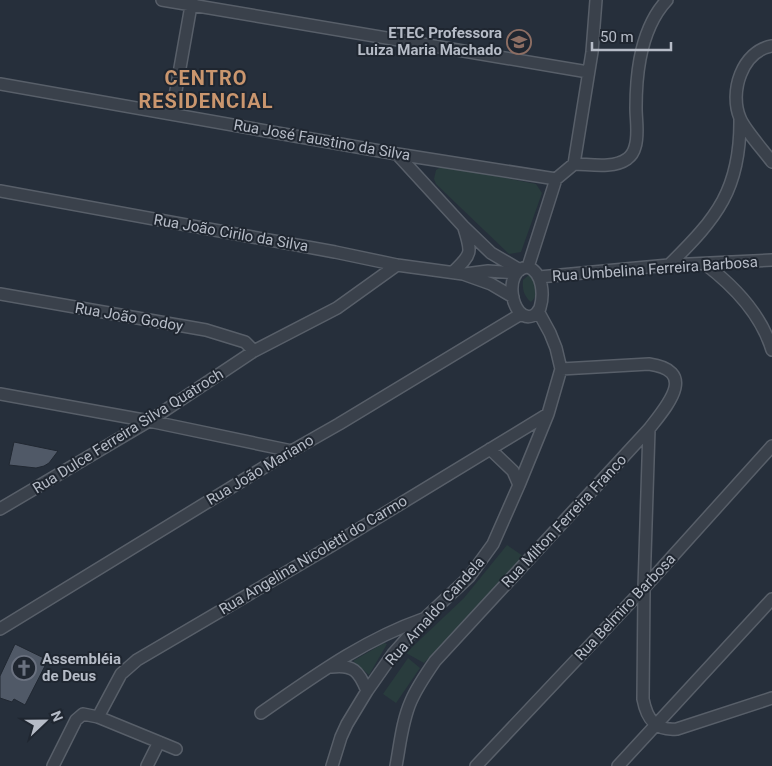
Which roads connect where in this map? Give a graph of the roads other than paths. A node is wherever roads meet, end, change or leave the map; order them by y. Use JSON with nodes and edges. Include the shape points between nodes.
{"nodes":[{"id":1,"x":162,"y":0,"type":"edge"},
{"id":2,"x":596,"y":0,"type":"edge"},
{"id":3,"x":666,"y":0,"type":"edge"},
{"id":4,"x":191,"y":2,"type":"edge"},
{"id":5,"x":772,"y":46,"type":"edge"},
{"id":6,"x":588,"y":72,"type":"junction"},
{"id":7,"x":0,"y":84,"type":"edge"},
{"id":8,"x":172,"y":113,"type":"junction"},
{"id":9,"x":740,"y":118,"type":"junction"},
{"id":10,"x":397,"y":154,"type":"junction"},
{"id":11,"x":772,"y":162,"type":"edge"},
{"id":12,"x":574,"y":164,"type":"junction"},
{"id":13,"x":556,"y":180,"type":"junction"},
{"id":14,"x":0,"y":191,"type":"edge"},
{"id":15,"x":464,"y":226,"type":"junction"},
{"id":16,"x":772,"y":260,"type":"edge"},
{"id":17,"x":397,"y":264,"type":"junction"},
{"id":18,"x":705,"y":264,"type":"junction"},
{"id":19,"x":669,"y":265,"type":"junction"},
{"id":20,"x":521,"y":270,"type":"junction"},
{"id":21,"x":458,"y":273,"type":"junction"},
{"id":22,"x":538,"y":277,"type":"junction"},
{"id":23,"x":0,"y":294,"type":"edge"},
{"id":24,"x":513,"y":297,"type":"junction"},
{"id":25,"x":538,"y":311,"type":"junction"},
{"id":26,"x":521,"y":314,"type":"junction"},
{"id":27,"x":772,"y":350,"type":"edge"},
{"id":28,"x":254,"y":351,"type":"junction"},
{"id":29,"x":560,"y":369,"type":"junction"},
{"id":30,"x":0,"y":394,"type":"edge"},
{"id":31,"x":548,"y":414,"type":"junction"},
{"id":32,"x":149,"y":421,"type":"junction"},
{"id":33,"x":649,"y":429,"type":"junction"},
{"id":34,"x":772,"y":446,"type":"edge"},
{"id":35,"x":490,"y":449,"type":"junction"},
{"id":36,"x":292,"y":450,"type":"junction"},
{"id":37,"x":520,"y":485,"type":"junction"},
{"id":38,"x":2,"y":507,"type":"edge"},
{"id":39,"x":644,"y":588,"type":"junction"},
{"id":40,"x":772,"y":599,"type":"edge"},
{"id":41,"x":425,"y":618,"type":"junction"},
{"id":42,"x":0,"y":629,"type":"edge"},
{"id":43,"x":327,"y":668,"type":"junction"},
{"id":44,"x":367,"y":691,"type":"junction"},
{"id":45,"x":772,"y":698,"type":"edge"},
{"id":46,"x":261,"y":713,"type":"dead end"},
{"id":47,"x":98,"y":717,"type":"junction"},
{"id":48,"x":655,"y":725,"type":"junction"},
{"id":49,"x":159,"y":742,"type":"junction"},
{"id":50,"x":176,"y":749,"type":"dead end"},
{"id":51,"x":53,"y":766,"type":"edge"},
{"id":52,"x":147,"y":766,"type":"edge"},
{"id":53,"x":332,"y":766,"type":"edge"},
{"id":54,"x":396,"y":766,"type":"edge"},
{"id":55,"x":476,"y":766,"type":"edge"},
{"id":56,"x":618,"y":766,"type":"edge"}],
"edges":[{"from":1,"to":4,"type":"street"},
{"from":2,"to":6,"type":"street"},
{"from":3,"to":12,"type":"street","via":[[649,28],[640,59],[632,154],[618,163]]},
{"from":4,"to":6,"type":"street"},
{"from":4,"to":8,"type":"street"},
{"from":5,"to":9,"type":"street","via":[[755,54],[744,65],[737,81]]},
{"from":6,"to":12,"type":"street"},
{"from":7,"to":8,"type":"street","name":"Rua José Faustino da Silva"},
{"from":8,"to":10,"type":"street","name":"Rua José Faustino da Silva"},
{"from":9,"to":11,"type":"street"},
{"from":9,"to":19,"type":"street","via":[[733,181],[695,240]]},
{"from":10,"to":13,"type":"street","name":"Rua José Faustino da Silva"},
{"from":10,"to":15,"type":"street"},
{"from":12,"to":13,"type":"street"},
{"from":13,"to":20,"type":"street"},
{"from":14,"to":17,"type":"street","name":"Rua João Cirilo da Silva"},
{"from":15,"to":20,"type":"street","via":[[491,253]]},
{"from":15,"to":21,"type":"street","via":[[470,247],[468,258]]},
{"from":16,"to":18,"type":"street","name":"Rua Umbelina Ferreira Barbosa"},
{"from":17,"to":21,"type":"street","name":"Rua João Cirilo da Silva"},
{"from":17,"to":28,"type":"street","name":"Rua Dulce Ferreira Silva Quatroch","via":[[337,308]]},
{"from":18,"to":19,"type":"street","name":"Rua Umbelina Ferreira Barbosa"},
{"from":18,"to":27,"type":"street","via":[[742,298],[756,316]]},
{"from":19,"to":22,"type":"street","name":"Rua Umbelina Ferreira Barbosa"},
{"from":20,"to":21,"type":"street","name":"Rua João Cirilo da Silva"},
{"from":20,"to":22,"type":"street","via":[[535,271]]},
{"from":20,"to":24,"type":"street","via":[[513,280]]},
{"from":21,"to":24,"type":"street","name":"Rua João Cirilo da Silva","via":[[490,284]]},
{"from":22,"to":25,"type":"street","via":[[542,297]]},
{"from":23,"to":28,"type":"street","name":"Rua João Godoy","via":[[206,330],[245,342]]},
{"from":24,"to":26,"type":"street"},
{"from":25,"to":26,"type":"street","via":[[531,317]]},
{"from":25,"to":29,"type":"street","name":"Rua Arnaldo Candela","via":[[556,348]]},
{"from":26,"to":36,"type":"street","name":"Rua João Mariano"},
{"from":28,"to":32,"type":"street","name":"Rua Dulce Ferreira Silva Quatroch"},
{"from":29,"to":31,"type":"street","name":"Rua Arnaldo Candela"},
{"from":29,"to":33,"type":"street","name":"Rua Milton Ferreira Franco","via":[[649,364],[666,369],[675,382],[675,390]]},
{"from":30,"to":32,"type":"street"},
{"from":31,"to":35,"type":"street","name":"Rua Angelina Nicoletti do Carmo"},
{"from":31,"to":37,"type":"street","name":"Rua Arnaldo Candela"},
{"from":32,"to":36,"type":"street"},
{"from":32,"to":38,"type":"street","name":"Rua Dulce Ferreira Silva Quatroch"},
{"from":33,"to":39,"type":"street"},
{"from":33,"to":54,"type":"street","name":"Rua Milton Ferreira Franco","via":[[435,661],[410,702]]},
{"from":34,"to":39,"type":"street","name":"Rua Belmiro Barbosa"},
{"from":35,"to":37,"type":"street","via":[[513,471]]},
{"from":35,"to":47,"type":"street","name":"Rua Angelina Nicoletti do Carmo","via":[[137,660],[121,674]]},
{"from":36,"to":42,"type":"street","name":"Rua João Mariano"},
{"from":37,"to":41,"type":"street","name":"Rua Arnaldo Candela","via":[[493,544],[479,566]]},
{"from":39,"to":48,"type":"street","via":[[643,699]]},
{"from":39,"to":55,"type":"street","name":"Rua Belmiro Barbosa"},
{"from":40,"to":48,"type":"street"},
{"from":41,"to":43,"type":"street","via":[[371,641]]},
{"from":41,"to":44,"type":"street","name":"Rua Arnaldo Candela","via":[[393,654]]},
{"from":43,"to":44,"type":"street","via":[[343,666],[358,672]]},
{"from":43,"to":46,"type":"street"},
{"from":44,"to":53,"type":"street","name":"Rua Arnaldo Candela","via":[[344,730]]},
{"from":45,"to":48,"type":"street","via":[[678,729],[668,730]]},
{"from":47,"to":49,"type":"street"},
{"from":47,"to":51,"type":"street","via":[[83,714],[76,720]]},
{"from":48,"to":56,"type":"street"},
{"from":49,"to":50,"type":"street"},
{"from":49,"to":52,"type":"street"}]}
